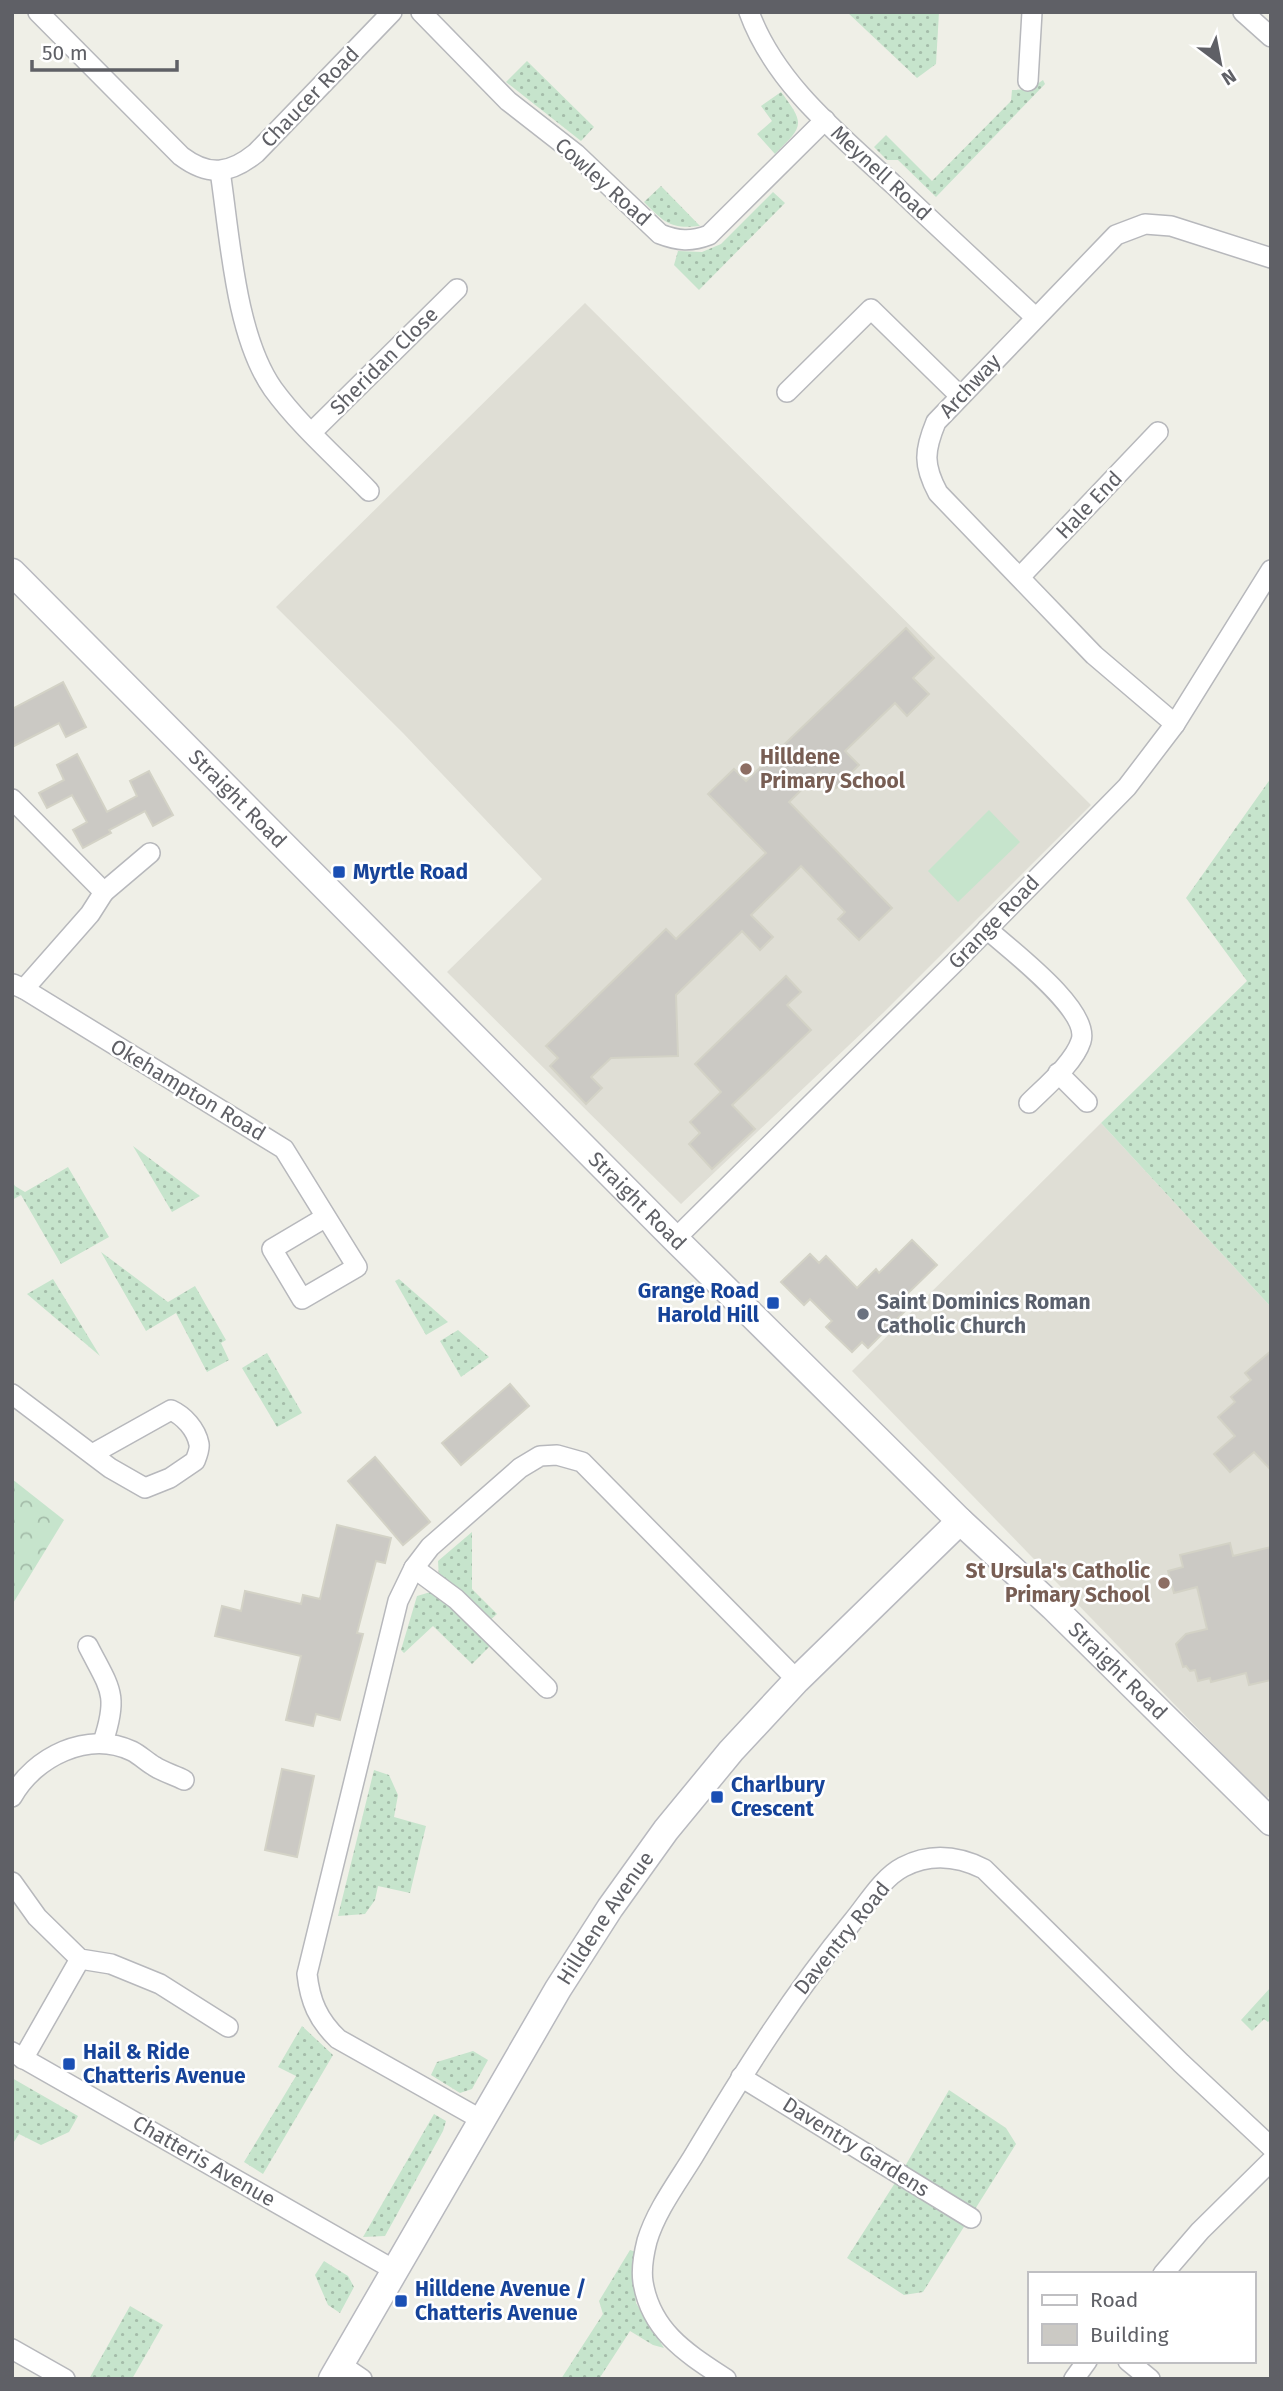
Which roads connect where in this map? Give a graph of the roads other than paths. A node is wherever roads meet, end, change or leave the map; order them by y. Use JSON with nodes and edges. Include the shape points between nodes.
{"nodes":[{"id":1,"x":38,"y":12,"type":"edge"},
{"id":2,"x":392,"y":12,"type":"edge"},
{"id":3,"x":421,"y":12,"type":"edge"},
{"id":4,"x":749,"y":12,"type":"edge"},
{"id":5,"x":1032,"y":12,"type":"edge"},
{"id":6,"x":1243,"y":12,"type":"edge"},
{"id":7,"x":1271,"y":37,"type":"edge"},
{"id":8,"x":1028,"y":81,"type":"dead end"},
{"id":9,"x":825,"y":120,"type":"junction"},
{"id":10,"x":220,"y":171,"type":"junction"},
{"id":11,"x":1271,"y":258,"type":"edge"},
{"id":12,"x":457,"y":289,"type":"dead end"},
{"id":13,"x":1035,"y":317,"type":"junction"},
{"id":14,"x":787,"y":392,"type":"dead end"},
{"id":15,"x":960,"y":396,"type":"junction"},
{"id":16,"x":312,"y":432,"type":"junction"},
{"id":17,"x":1158,"y":432,"type":"dead end"},
{"id":18,"x":369,"y":491,"type":"dead end"},
{"id":19,"x":1271,"y":570,"type":"edge"},
{"id":20,"x":12,"y":572,"type":"edge"},
{"id":21,"x":1020,"y":577,"type":"junction"},
{"id":22,"x":1175,"y":724,"type":"junction"},
{"id":23,"x":12,"y":799,"type":"edge"},
{"id":24,"x":150,"y":853,"type":"dead end"},
{"id":25,"x":104,"y":892,"type":"junction"},
{"id":26,"x":987,"y":929,"type":"junction"},
{"id":27,"x":18,"y":986,"type":"edge"},
{"id":28,"x":1058,"y":1073,"type":"junction"},
{"id":29,"x":1087,"y":1102,"type":"dead end"},
{"id":30,"x":1029,"y":1103,"type":"dead end"},
{"id":31,"x":326,"y":1217,"type":"junction"},
{"id":32,"x":675,"y":1239,"type":"junction"},
{"id":33,"x":12,"y":1394,"type":"edge"},
{"id":34,"x":94,"y":1453,"type":"junction"},
{"id":35,"x":960,"y":1521,"type":"junction"},
{"id":36,"x":414,"y":1568,"type":"junction"},
{"id":37,"x":88,"y":1646,"type":"dead end"},
{"id":38,"x":797,"y":1680,"type":"junction"},
{"id":39,"x":547,"y":1688,"type":"dead end"},
{"id":40,"x":103,"y":1742,"type":"junction"},
{"id":41,"x":184,"y":1780,"type":"dead end"},
{"id":42,"x":12,"y":1797,"type":"edge"},
{"id":43,"x":1271,"y":1822,"type":"edge"},
{"id":44,"x":12,"y":1882,"type":"edge"},
{"id":45,"x":80,"y":1959,"type":"junction"},
{"id":46,"x":228,"y":2027,"type":"dead end"},
{"id":47,"x":18,"y":2056,"type":"edge"},
{"id":48,"x":741,"y":2077,"type":"junction"},
{"id":49,"x":482,"y":2120,"type":"junction"},
{"id":50,"x":1271,"y":2147,"type":"edge"},
{"id":51,"x":1271,"y":2161,"type":"edge"},
{"id":52,"x":971,"y":2218,"type":"dead end"},
{"id":53,"x":396,"y":2271,"type":"junction"},
{"id":54,"x":1165,"y":2272,"type":"edge"},
{"id":55,"x":12,"y":2349,"type":"edge"},
{"id":56,"x":1086,"y":2363,"type":"edge"},
{"id":57,"x":1130,"y":2363,"type":"edge"},
{"id":58,"x":336,"y":2372,"type":"edge"},
{"id":59,"x":65,"y":2379,"type":"edge"},
{"id":60,"x":362,"y":2379,"type":"edge"},
{"id":61,"x":726,"y":2379,"type":"edge"},
{"id":62,"x":1074,"y":2379,"type":"edge"},
{"id":63,"x":1150,"y":2379,"type":"edge"}],
"edges":[{"from":1,"to":10,"type":"street","via":[[181,156],[204,169]]},
{"from":2,"to":10,"type":"street","name":"Chaucer Road","via":[[256,153],[240,166]]},
{"from":3,"to":9,"type":"street","name":"Cowley Road","via":[[508,101],[576,154],[660,234],[674,240],[709,235]]},
{"from":4,"to":9,"type":"street","name":"Meynell Road","via":[[782,74]]},
{"from":5,"to":8,"type":"street"},
{"from":6,"to":7,"type":"street"},
{"from":9,"to":13,"type":"street","name":"Meynell Road"},
{"from":10,"to":16,"type":"street","name":"Sheridan Close","via":[[243,322],[272,387]]},
{"from":11,"to":13,"type":"street","name":"Archway","via":[[1171,226],[1145,224],[1116,235]]},
{"from":12,"to":16,"type":"street","name":"Sheridan Close"},
{"from":13,"to":15,"type":"street","name":"Archway"},
{"from":14,"to":15,"type":"street","via":[[871,309]]},
{"from":15,"to":21,"type":"street","name":"Archway","via":[[936,422],[927,449],[928,473],[938,493]]},
{"from":16,"to":18,"type":"street","name":"Sheridan Close"},
{"from":17,"to":21,"type":"street","name":"Hale End"},
{"from":19,"to":22,"type":"street","name":"Grange Road"},
{"from":20,"to":32,"type":"street","name":"Straight Road"},
{"from":21,"to":22,"type":"street","name":"Archway","via":[[1094,655]]},
{"from":22,"to":26,"type":"street","name":"Grange Road","via":[[1127,787]]},
{"from":23,"to":25,"type":"street"},
{"from":24,"to":25,"type":"street"},
{"from":25,"to":27,"type":"street","via":[[90,914]]},
{"from":26,"to":28,"type":"street","via":[[1066,1000],[1079,1020],[1082,1039]]},
{"from":26,"to":32,"type":"street","name":"Grange Road"},
{"from":27,"to":31,"type":"street","name":"Okehampton Road","via":[[285,1149]]},
{"from":28,"to":29,"type":"street"},
{"from":28,"to":30,"type":"street"},
{"from":31,"to":31,"type":"street","name":"Okehampton Road","via":[[357,1267],[302,1299],[272,1249]]},
{"from":32,"to":35,"type":"street","name":"Straight Road"},
{"from":33,"to":34,"type":"street"},
{"from":34,"to":34,"type":"street","via":[[145,1489],[195,1461],[199,1446],[189,1423],[171,1410]]},
{"from":35,"to":38,"type":"street","name":"Hilldene Avenue"},
{"from":35,"to":43,"type":"street","name":"Straight Road"},
{"from":36,"to":38,"type":"street","via":[[430,1547],[520,1468],[540,1456],[571,1457],[582,1462]]},
{"from":36,"to":39,"type":"street","via":[[456,1598]]},
{"from":36,"to":49,"type":"street","via":[[398,1601],[308,1983],[316,2013],[338,2039]]},
{"from":37,"to":40,"type":"street","via":[[113,1703]]},
{"from":38,"to":49,"type":"street","name":"Hilldene Avenue","via":[[666,1830],[610,1908]]},
{"from":40,"to":41,"type":"street","via":[[132,1751],[157,1769]]},
{"from":40,"to":42,"type":"street","via":[[44,1760]]},
{"from":44,"to":45,"type":"street","via":[[37,1917]]},
{"from":45,"to":46,"type":"street","via":[[111,1964],[160,1984]]},
{"from":45,"to":47,"type":"street"},
{"from":47,"to":53,"type":"street","name":"Chatteris Avenue"},
{"from":48,"to":50,"type":"street","name":"Daventry Road","via":[[824,1956],[888,1878],[918,1861],[943,1857],[984,1869]]},
{"from":48,"to":52,"type":"street","name":"Daventry Gardens"},
{"from":48,"to":61,"type":"street","name":"Daventry Road","via":[[657,2217],[643,2265],[650,2307],[665,2334]]},
{"from":49,"to":53,"type":"street","name":"Hilldene Avenue"},
{"from":51,"to":54,"type":"street"},
{"from":53,"to":58,"type":"street","name":"Hilldene Avenue"},
{"from":55,"to":59,"type":"street"},
{"from":56,"to":62,"type":"street"},
{"from":57,"to":63,"type":"street"},
{"from":58,"to":60,"type":"street"}]}
